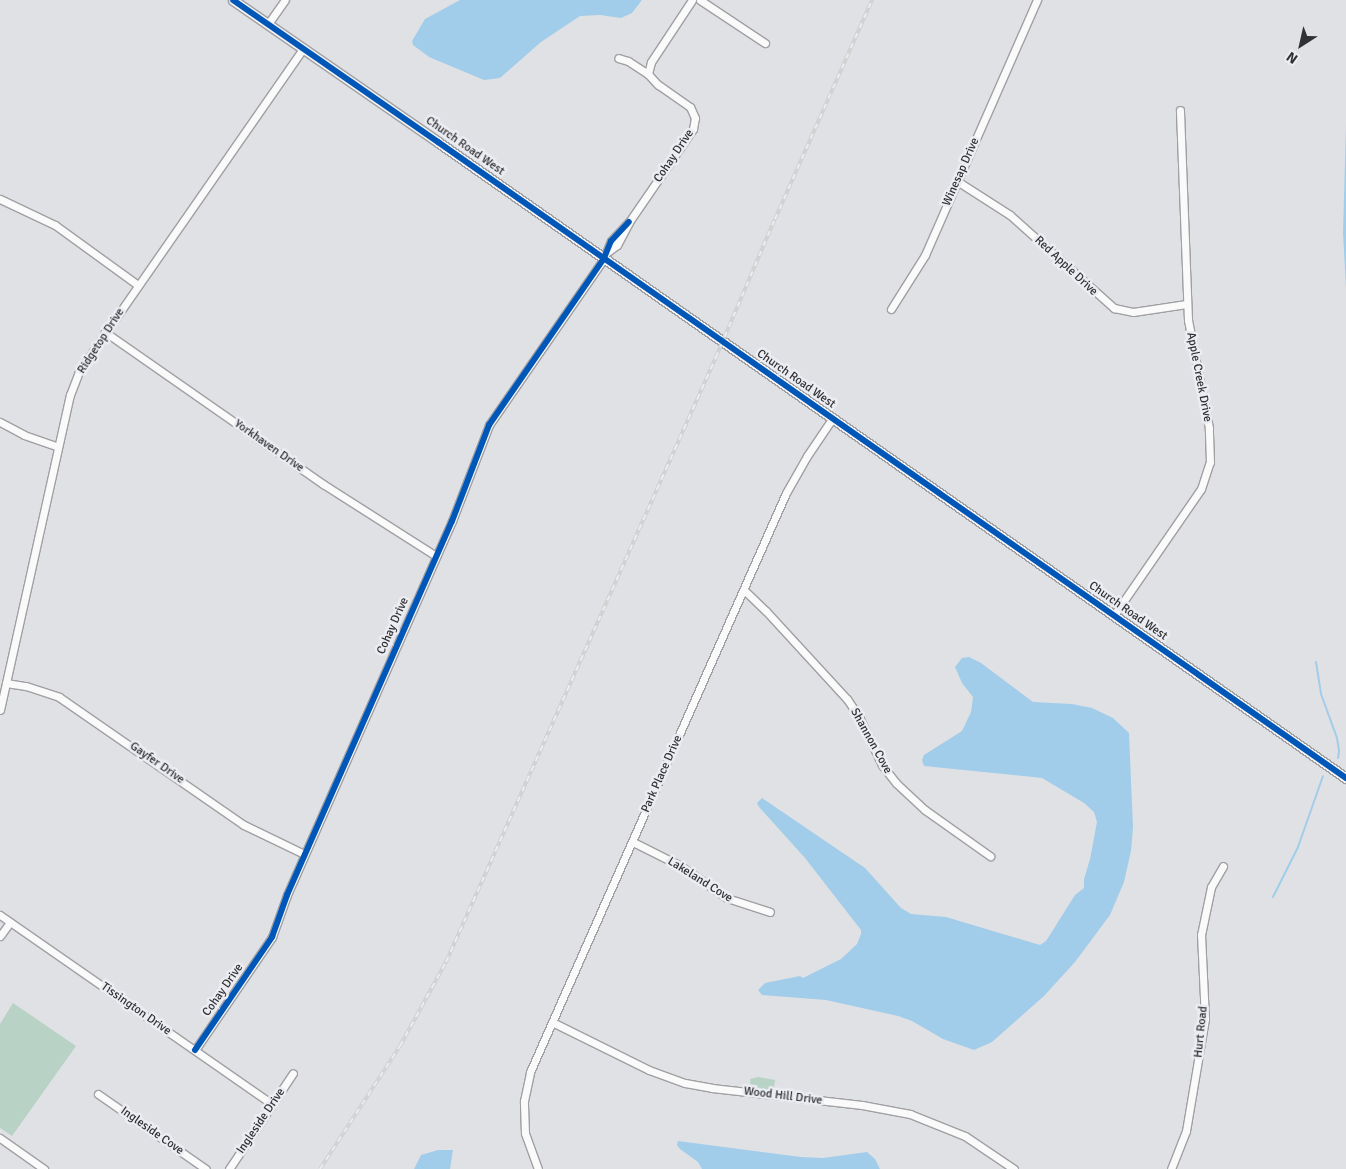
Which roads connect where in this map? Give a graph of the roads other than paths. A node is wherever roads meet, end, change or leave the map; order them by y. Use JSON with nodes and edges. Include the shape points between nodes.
{"nodes":[{"id":1,"x":233,"y":0,"type":"edge"},
{"id":2,"x":284,"y":0,"type":"edge"},
{"id":3,"x":692,"y":0,"type":"edge"},
{"id":4,"x":700,"y":0,"type":"edge"},
{"id":5,"x":1037,"y":0,"type":"edge"},
{"id":6,"x":268,"y":24,"type":"junction"},
{"id":7,"x":764,"y":42,"type":"dead end"},
{"id":8,"x":303,"y":49,"type":"junction"},
{"id":9,"x":618,"y":58,"type":"dead end"},
{"id":10,"x":648,"y":74,"type":"junction"},
{"id":11,"x":1180,"y":110,"type":"dead end"},
{"id":12,"x":957,"y":182,"type":"junction"},
{"id":13,"x":0,"y":199,"type":"edge"},
{"id":14,"x":607,"y":254,"type":"junction"},
{"id":15,"x":138,"y":285,"type":"junction"},
{"id":16,"x":1186,"y":304,"type":"junction"},
{"id":17,"x":891,"y":310,"type":"dead end"},
{"id":18,"x":105,"y":332,"type":"junction"},
{"id":19,"x":832,"y":419,"type":"junction"},
{"id":20,"x":0,"y":422,"type":"edge"},
{"id":21,"x":58,"y":447,"type":"junction"},
{"id":22,"x":436,"y":556,"type":"junction"},
{"id":23,"x":744,"y":590,"type":"junction"},
{"id":24,"x":1114,"y":615,"type":"junction"},
{"id":25,"x":6,"y":683,"type":"junction"},
{"id":26,"x":0,"y":710,"type":"edge"},
{"id":27,"x":1346,"y":778,"type":"edge"},
{"id":28,"x":633,"y":842,"type":"junction"},
{"id":29,"x":304,"y":854,"type":"junction"},
{"id":30,"x":990,"y":856,"type":"dead end"},
{"id":31,"x":1223,"y":866,"type":"dead end"},
{"id":32,"x":770,"y":912,"type":"dead end"},
{"id":33,"x":0,"y":915,"type":"edge"},
{"id":34,"x":10,"y":922,"type":"junction"},
{"id":35,"x":0,"y":936,"type":"edge"},
{"id":36,"x":552,"y":1022,"type":"junction"},
{"id":37,"x":195,"y":1050,"type":"junction"},
{"id":38,"x":293,"y":1072,"type":"dead end"},
{"id":39,"x":98,"y":1094,"type":"dead end"},
{"id":40,"x":272,"y":1104,"type":"junction"},
{"id":41,"x":0,"y":1138,"type":"edge"},
{"id":42,"x":44,"y":1169,"type":"edge"},
{"id":43,"x":206,"y":1169,"type":"edge"},
{"id":44,"x":229,"y":1169,"type":"edge"},
{"id":45,"x":538,"y":1169,"type":"edge"},
{"id":46,"x":1014,"y":1169,"type":"edge"},
{"id":47,"x":1171,"y":1169,"type":"edge"}],
"edges":[{"from":1,"to":6,"type":"street","name":"Church Road West"},
{"from":2,"to":6,"type":"street"},
{"from":3,"to":10,"type":"street","via":[[651,62]]},
{"from":4,"to":7,"type":"street"},
{"from":5,"to":12,"type":"street","name":"Winesap Drive"},
{"from":6,"to":8,"type":"street","name":"Church Road West"},
{"from":8,"to":14,"type":"street","name":"Church Road West"},
{"from":8,"to":15,"type":"street","name":"Ridgetop Drive"},
{"from":9,"to":10,"type":"street","via":[[628,60]]},
{"from":10,"to":14,"type":"street","name":"Cohay Drive","via":[[690,107],[695,122],[629,222],[612,241]]},
{"from":11,"to":16,"type":"street","name":"Apple Creek Drive"},
{"from":12,"to":16,"type":"street","name":"Red Apple Drive","via":[[1010,215],[1114,308],[1133,312]]},
{"from":12,"to":17,"type":"street","name":"Winesap Drive","via":[[922,261]]},
{"from":13,"to":15,"type":"street","via":[[62,230]]},
{"from":14,"to":19,"type":"street","name":"Church Road West"},
{"from":14,"to":22,"type":"street","name":"Cohay Drive","via":[[494,416]]},
{"from":15,"to":18,"type":"street","name":"Ridgetop Drive"},
{"from":16,"to":24,"type":"street","name":"Apple Creek Drive","via":[[1210,437],[1207,476]]},
{"from":18,"to":21,"type":"street","name":"Ridgetop Drive","via":[[74,382]]},
{"from":18,"to":22,"type":"street","name":"Yorkhaven Drive","via":[[323,484]]},
{"from":19,"to":23,"type":"street","name":"Park Place Drive","via":[[786,493]]},
{"from":19,"to":24,"type":"street","name":"Church Road West"},
{"from":20,"to":21,"type":"street"},
{"from":21,"to":25,"type":"street","name":"Ridgetop Drive"},
{"from":22,"to":29,"type":"street","name":"Cohay Drive"},
{"from":23,"to":28,"type":"street","name":"Park Place Drive"},
{"from":23,"to":30,"type":"street","name":"Shannon Cove","via":[[847,699],[882,765],[896,783],[925,810]]},
{"from":24,"to":27,"type":"street","name":"Church Road West"},
{"from":25,"to":26,"type":"street","name":"Ridgetop Drive"},
{"from":25,"to":29,"type":"street","name":"Gayfer Drive","via":[[45,691],[65,700],[244,825]]},
{"from":28,"to":32,"type":"street","name":"Lakeland Cove","via":[[679,865],[727,898]]},
{"from":28,"to":36,"type":"street","name":"Park Place Drive"},
{"from":29,"to":37,"type":"street","name":"Cohay Drive","via":[[272,937]]},
{"from":31,"to":47,"type":"street","name":"Hurt Road","via":[[1210,887],[1201,934],[1205,1018],[1186,1131]]},
{"from":33,"to":34,"type":"street","name":"Tissington Drive"},
{"from":34,"to":35,"type":"street"},
{"from":34,"to":37,"type":"street","name":"Tissington Drive"},
{"from":36,"to":45,"type":"street","name":"Park Place Drive","via":[[527,1080],[524,1112],[527,1140]]},
{"from":36,"to":46,"type":"street","name":"Wood Hill Drive","via":[[649,1070],[685,1083],[862,1104],[910,1114],[965,1136]]},
{"from":37,"to":40,"type":"street","name":"Tissington Drive"},
{"from":38,"to":40,"type":"street","name":"Ingleside Drive"},
{"from":39,"to":43,"type":"street","name":"Ingleside Cove"},
{"from":40,"to":44,"type":"street","name":"Ingleside Drive"},
{"from":41,"to":42,"type":"street"}]}
